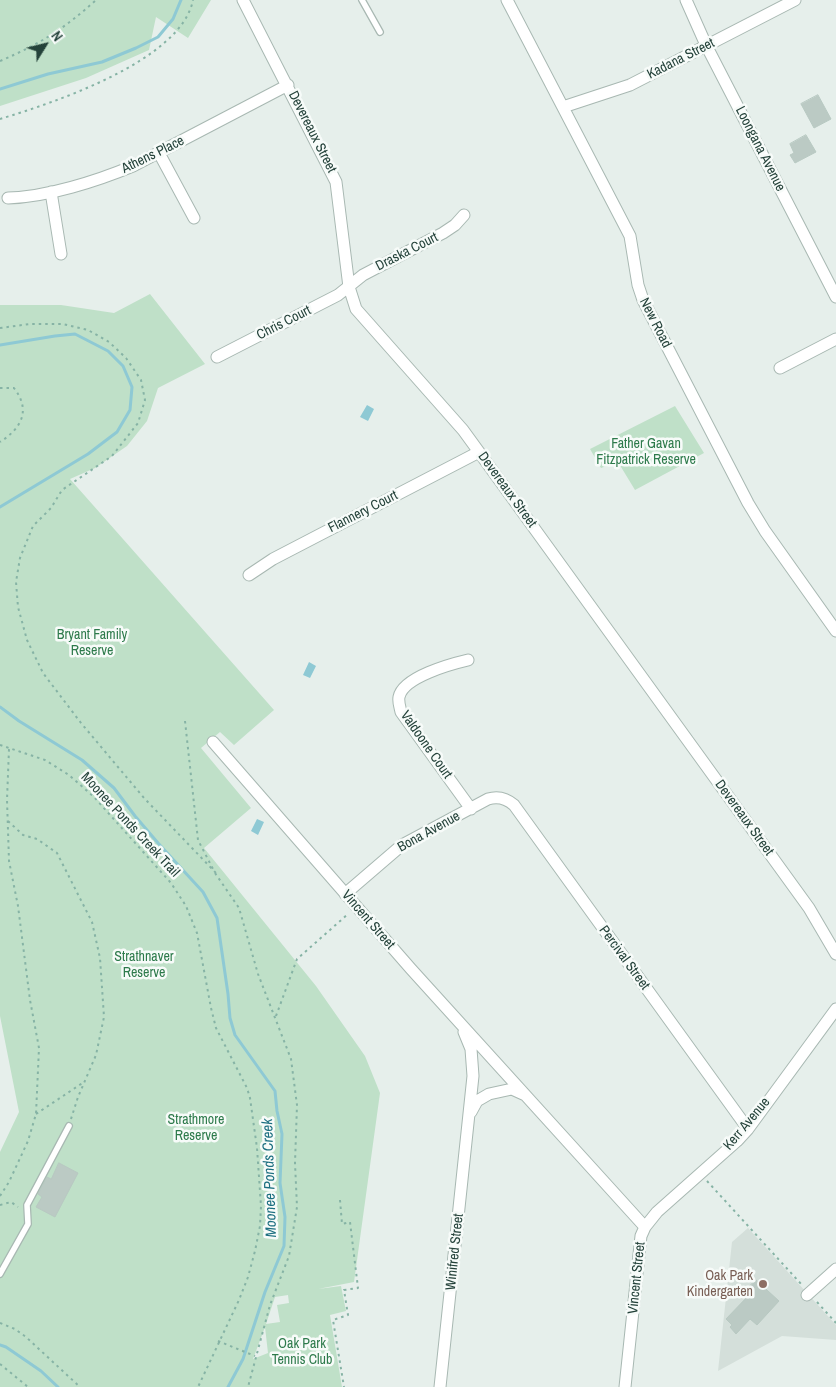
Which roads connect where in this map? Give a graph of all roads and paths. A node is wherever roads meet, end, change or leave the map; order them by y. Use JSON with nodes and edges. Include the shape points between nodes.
{"nodes":[{"id":1,"x":96,"y":0,"type":"edge"},
{"id":2,"x":193,"y":0,"type":"edge"},
{"id":3,"x":243,"y":0,"type":"edge"},
{"id":4,"x":362,"y":0,"type":"edge"},
{"id":5,"x":507,"y":0,"type":"edge"},
{"id":6,"x":686,"y":0,"type":"edge"},
{"id":7,"x":795,"y":0,"type":"edge"},
{"id":8,"x":380,"y":32,"type":"dead end"},
{"id":9,"x":706,"y":45,"type":"junction"},
{"id":10,"x":0,"y":61,"type":"edge"},
{"id":11,"x":288,"y":85,"type":"junction"},
{"id":12,"x":563,"y":107,"type":"junction"},
{"id":13,"x":0,"y":118,"type":"edge"},
{"id":14,"x":159,"y":153,"type":"junction"},
{"id":15,"x":51,"y":192,"type":"junction"},
{"id":16,"x":8,"y":198,"type":"dead end"},
{"id":17,"x":464,"y":215,"type":"dead end"},
{"id":18,"x":194,"y":218,"type":"dead end"},
{"id":19,"x":60,"y":254,"type":"dead end"},
{"id":20,"x":349,"y":287,"type":"junction"},
{"id":21,"x":836,"y":297,"type":"edge"},
{"id":22,"x":0,"y":328,"type":"edge"},
{"id":23,"x":836,"y":339,"type":"edge"},
{"id":24,"x":217,"y":357,"type":"dead end"},
{"id":25,"x":780,"y":368,"type":"dead end"},
{"id":26,"x":0,"y":388,"type":"edge"},
{"id":27,"x":0,"y":442,"type":"edge"},
{"id":28,"x":479,"y":452,"type":"junction"},
{"id":29,"x":249,"y":575,"type":"dead end"},
{"id":30,"x":835,"y":626,"type":"edge"},
{"id":31,"x":468,"y":660,"type":"dead end"},
{"id":32,"x":185,"y":721,"type":"dead end"},
{"id":33,"x":213,"y":742,"type":"dead end"},
{"id":34,"x":0,"y":745,"type":"edge"},
{"id":35,"x":9,"y":748,"type":"junction"},
{"id":36,"x":495,"y":797,"type":"joint"},
{"id":37,"x":471,"y":809,"type":"junction"},
{"id":38,"x":7,"y":820,"type":"junction"},
{"id":39,"x":216,"y":873,"type":"junction"},
{"id":40,"x":345,"y":894,"type":"junction"},
{"id":41,"x":348,"y":914,"type":"dead end"},
{"id":42,"x":836,"y":954,"type":"edge"},
{"id":43,"x":836,"y":1009,"type":"edge"},
{"id":44,"x":454,"y":1016,"type":"junction"},
{"id":45,"x":275,"y":1017,"type":"junction"},
{"id":46,"x":84,"y":1082,"type":"junction"},
{"id":47,"x":526,"y":1096,"type":"junction"},
{"id":48,"x":36,"y":1114,"type":"junction"},
{"id":49,"x":470,"y":1116,"type":"junction"},
{"id":50,"x":69,"y":1126,"type":"joint"},
{"id":51,"x":748,"y":1129,"type":"junction"},
{"id":52,"x":707,"y":1182,"type":"dead end"},
{"id":53,"x":0,"y":1196,"type":"edge"},
{"id":54,"x":340,"y":1200,"type":"dead end"},
{"id":55,"x":11,"y":1202,"type":"dead end"},
{"id":56,"x":0,"y":1204,"type":"edge"},
{"id":57,"x":645,"y":1227,"type":"junction"},
{"id":58,"x":836,"y":1269,"type":"edge"},
{"id":59,"x":0,"y":1274,"type":"edge"},
{"id":60,"x":808,"y":1294,"type":"junction"},
{"id":61,"x":0,"y":1323,"type":"edge"},
{"id":62,"x":836,"y":1323,"type":"edge"},
{"id":63,"x":218,"y":1341,"type":"junction"},
{"id":64,"x":256,"y":1356,"type":"junction"},
{"id":65,"x":0,"y":1364,"type":"edge"},
{"id":66,"x":28,"y":1387,"type":"edge"},
{"id":67,"x":80,"y":1387,"type":"edge"},
{"id":68,"x":198,"y":1387,"type":"edge"},
{"id":69,"x":248,"y":1387,"type":"edge"},
{"id":70,"x":344,"y":1387,"type":"edge"},
{"id":71,"x":440,"y":1387,"type":"edge"},
{"id":72,"x":624,"y":1387,"type":"edge"}],
"edges":[{"from":1,"to":10,"type":"path","via":[[39,44]]},
{"from":2,"to":13,"type":"path","via":[[192,8],[175,34],[150,54],[89,88]]},
{"from":3,"to":11,"type":"street","name":"Devereaux Street"},
{"from":4,"to":8,"type":"lane"},
{"from":5,"to":12,"type":"street","name":"New Road"},
{"from":6,"to":9,"type":"street","name":"Loongana Avenue"},
{"from":7,"to":9,"type":"street","name":"Kadana Street"},
{"from":9,"to":12,"type":"street","name":"Kadana Street","via":[[630,85]]},
{"from":9,"to":21,"type":"street","name":"Loongana Avenue"},
{"from":11,"to":14,"type":"street","name":"Athens Place"},
{"from":11,"to":20,"type":"street","name":"Devereaux Street","via":[[336,182]]},
{"from":12,"to":30,"type":"street","name":"New Road","via":[[630,236],[643,300],[743,494],[765,531]]},
{"from":14,"to":15,"type":"street","name":"Athens Place","via":[[112,175]]},
{"from":14,"to":18,"type":"street"},
{"from":15,"to":16,"type":"street","name":"Athens Place"},
{"from":15,"to":19,"type":"street"},
{"from":17,"to":20,"type":"street","name":"Draska Court","via":[[443,233],[363,275]]},
{"from":20,"to":24,"type":"street","name":"Chris Court"},
{"from":20,"to":28,"type":"street","name":"Devereaux Street","via":[[352,301],[363,318]]},
{"from":22,"to":39,"type":"path","via":[[63,324],[88,330],[109,342],[126,358],[141,380],[145,400],[138,423],[112,456],[62,490],[51,508],[33,526],[20,558],[16,582],[18,607],[27,640],[43,673],[144,798]]},
{"from":23,"to":25,"type":"street"},
{"from":26,"to":27,"type":"path","via":[[14,388],[21,397],[23,413],[19,425]]},
{"from":28,"to":29,"type":"street","name":"Flannery Court","via":[[273,559]]},
{"from":28,"to":42,"type":"street","name":"Devereaux Street","via":[[809,908]]},
{"from":31,"to":37,"type":"street","name":"Valdoone Court","via":[[418,678],[398,697],[401,712]]},
{"from":32,"to":39,"type":"path","via":[[198,840]]},
{"from":33,"to":40,"type":"street","name":"Vincent Street"},
{"from":34,"to":35,"type":"path","name":"Moonee Ponds Creek Trail"},
{"from":35,"to":38,"type":"path"},
{"from":35,"to":63,"type":"path","name":"Moonee Ponds Creek Trail","via":[[58,767],[94,797],[171,883],[186,906],[197,933],[216,1028],[250,1098],[261,1206],[260,1226],[248,1277]]},
{"from":36,"to":37,"type":"street","name":"Bona Avenue"},
{"from":36,"to":51,"type":"street","name":"Percival Street","via":[[514,805]]},
{"from":37,"to":40,"type":"street","name":"Bona Avenue","via":[[402,845]]},
{"from":38,"to":46,"type":"path","via":[[23,834],[57,853],[92,922],[100,958],[104,1017],[96,1055]]},
{"from":38,"to":48,"type":"path","via":[[9,861],[39,1048]]},
{"from":39,"to":45,"type":"path","via":[[239,908],[258,974]]},
{"from":40,"to":44,"type":"street","name":"Vincent Street"},
{"from":41,"to":45,"type":"path","via":[[297,959]]},
{"from":43,"to":51,"type":"street","name":"Kerr Avenue"},
{"from":44,"to":47,"type":"street","name":"Vincent Street"},
{"from":44,"to":49,"type":"street","name":"Winifred Street","via":[[471,1049]]},
{"from":45,"to":64,"type":"path","via":[[291,1059],[297,1105],[297,1207],[289,1256],[270,1305]]},
{"from":46,"to":48,"type":"path"},
{"from":46,"to":50,"type":"path"},
{"from":47,"to":49,"type":"street","via":[[512,1089],[489,1094],[478,1101]]},
{"from":47,"to":57,"type":"street","name":"Vincent Street"},
{"from":48,"to":53,"type":"path","via":[[28,1141]]},
{"from":49,"to":71,"type":"street","name":"Winifred Street"},
{"from":50,"to":59,"type":"lane","via":[[28,1205],[28,1224]]},
{"from":51,"to":57,"type":"street","name":"Kerr Avenue"},
{"from":52,"to":60,"type":"path"},
{"from":54,"to":70,"type":"path","via":[[342,1224],[350,1222],[358,1288],[344,1290],[348,1315],[333,1320]]},
{"from":55,"to":56,"type":"path"},
{"from":57,"to":72,"type":"street","name":"Vincent Street","via":[[641,1236]]},
{"from":58,"to":60,"type":"street"},
{"from":60,"to":62,"type":"path"},
{"from":61,"to":67,"type":"path","via":[[26,1337]]},
{"from":63,"to":64,"type":"path"},
{"from":63,"to":68,"type":"path","name":"Moonee Ponds Creek Trail"},
{"from":64,"to":69,"type":"path"},
{"from":65,"to":66,"type":"path"}]}
